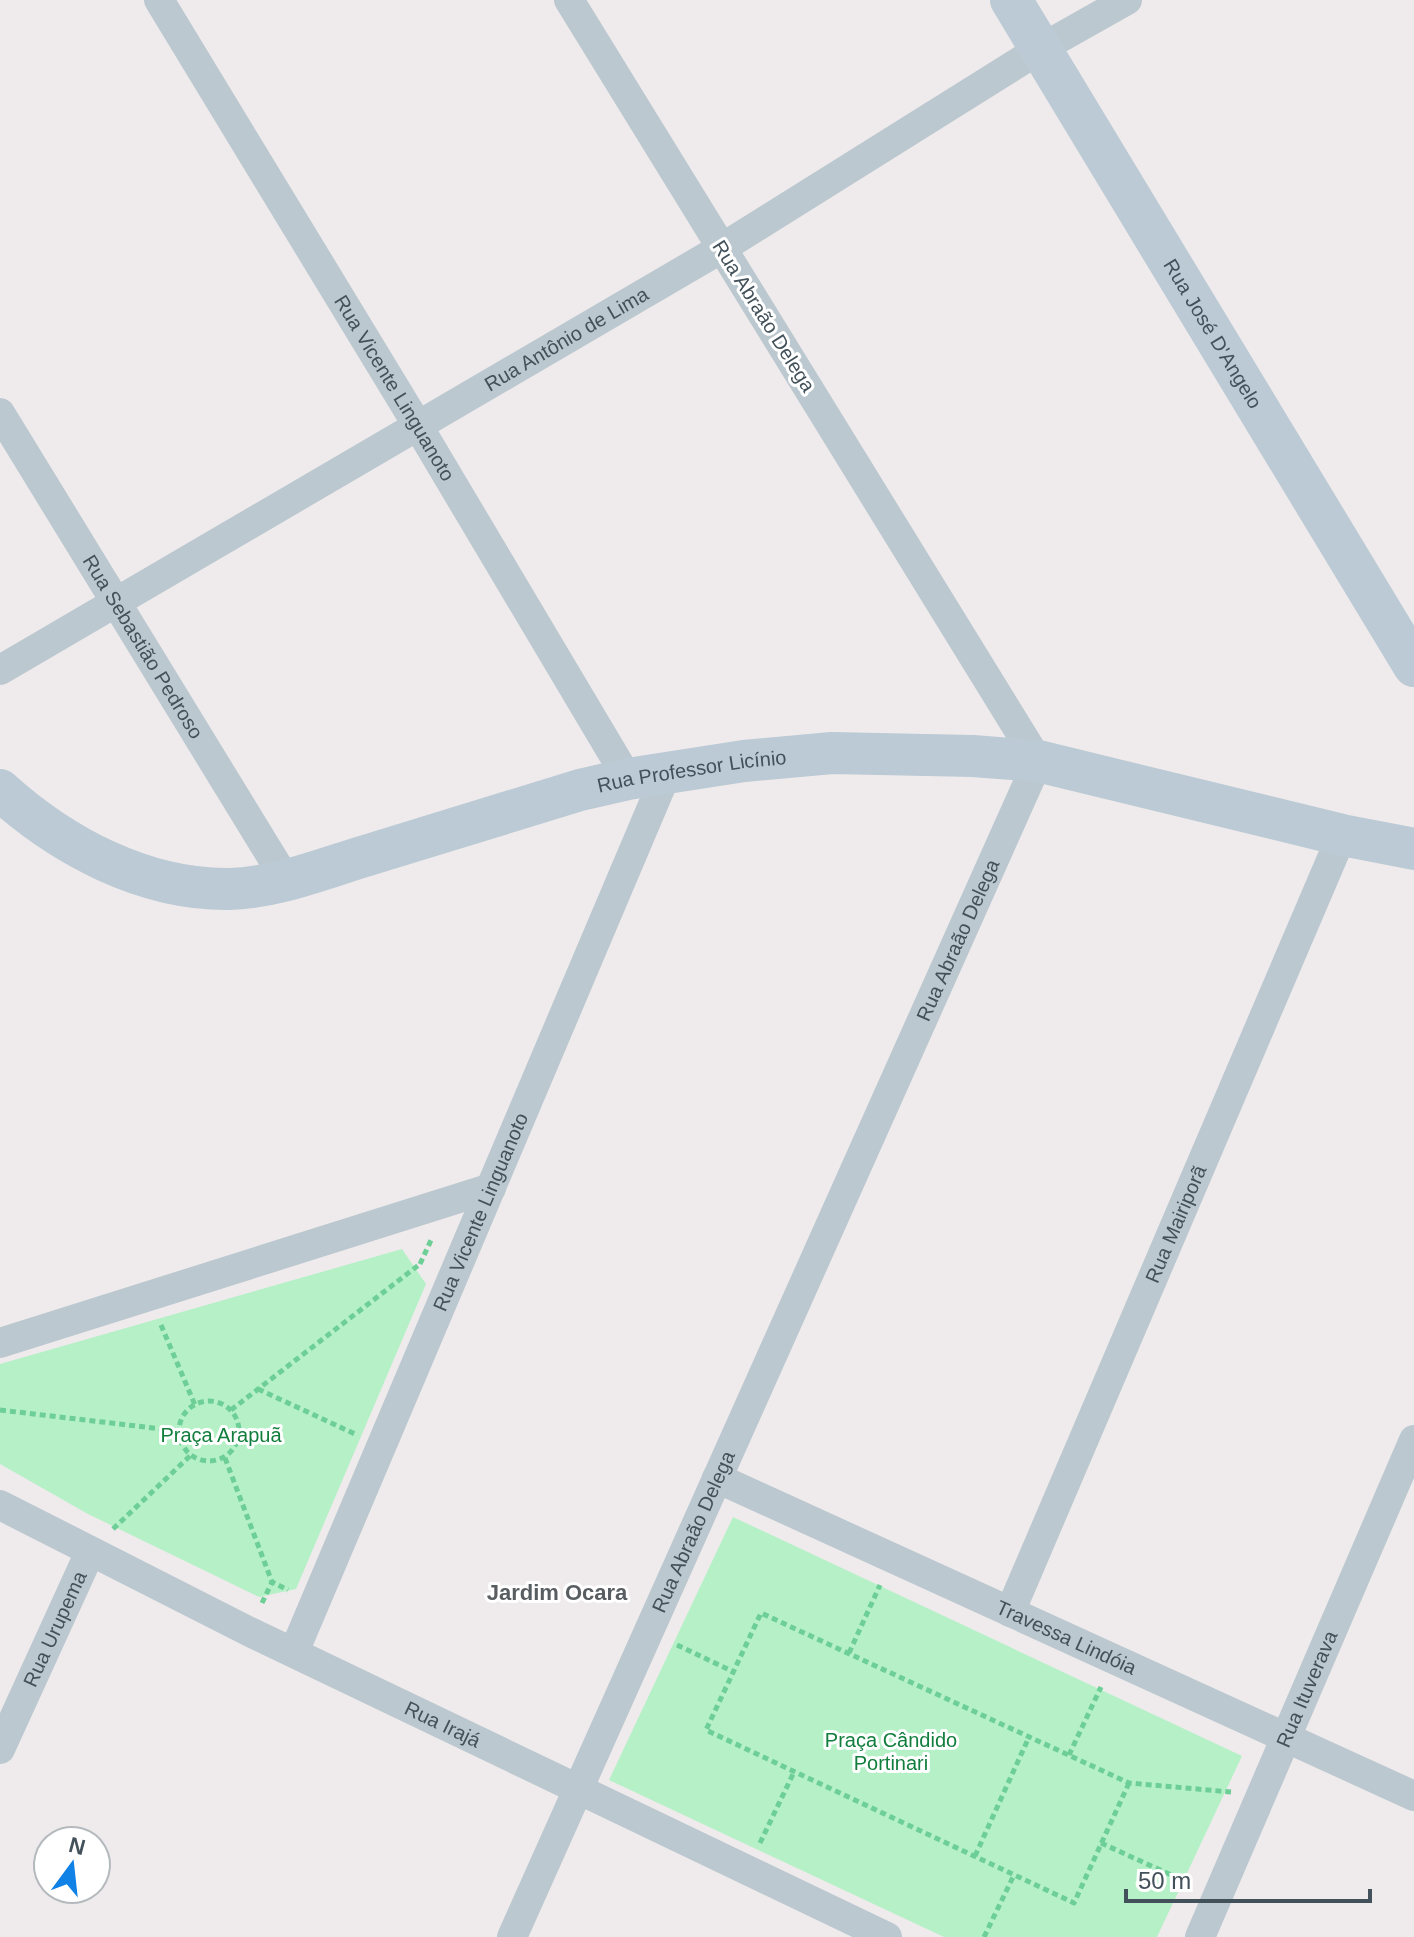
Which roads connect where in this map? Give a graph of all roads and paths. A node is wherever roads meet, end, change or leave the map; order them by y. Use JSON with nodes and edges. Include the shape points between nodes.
{"nodes":[{"id":1,"x":159,"y":0,"type":"edge"},
{"id":2,"x":569,"y":0,"type":"edge"},
{"id":3,"x":1011,"y":0,"type":"edge"},
{"id":4,"x":1127,"y":0,"type":"edge"},
{"id":5,"x":1040,"y":49,"type":"junction"},
{"id":6,"x":722,"y":248,"type":"junction"},
{"id":7,"x":0,"y":413,"type":"edge"},
{"id":8,"x":418,"y":426,"type":"junction"},
{"id":9,"x":116,"y":603,"type":"junction"},
{"id":10,"x":1414,"y":666,"type":"edge"},
{"id":11,"x":0,"y":670,"type":"edge"},
{"id":12,"x":1038,"y":761,"type":"junction"},
{"id":13,"x":648,"y":775,"type":"junction"},
{"id":14,"x":0,"y":790,"type":"edge"},
{"id":15,"x":1342,"y":835,"type":"junction"},
{"id":16,"x":1414,"y":849,"type":"edge"},
{"id":17,"x":286,"y":880,"type":"junction"},
{"id":18,"x":491,"y":1188,"type":"junction"},
{"id":19,"x":420,"y":1264,"type":"dead end"},
{"id":20,"x":149,"y":1296,"type":"junction"},
{"id":21,"x":0,"y":1343,"type":"edge"},
{"id":22,"x":258,"y":1389,"type":"junction"},
{"id":23,"x":195,"y":1405,"type":"junction"},
{"id":24,"x":0,"y":1410,"type":"edge"},
{"id":25,"x":231,"y":1410,"type":"junction"},
{"id":26,"x":179,"y":1431,"type":"junction"},
{"id":27,"x":1414,"y":1440,"type":"edge"},
{"id":28,"x":381,"y":1446,"type":"junction"},
{"id":29,"x":191,"y":1455,"type":"junction"},
{"id":30,"x":225,"y":1458,"type":"junction"},
{"id":31,"x":717,"y":1478,"type":"junction"},
{"id":32,"x":0,"y":1505,"type":"edge"},
{"id":33,"x":90,"y":1552,"type":"junction"},
{"id":34,"x":892,"y":1558,"type":"junction"},
{"id":35,"x":272,"y":1582,"type":"dead end"},
{"id":36,"x":1010,"y":1612,"type":"junction"},
{"id":37,"x":649,"y":1631,"type":"junction"},
{"id":38,"x":294,"y":1652,"type":"junction"},
{"id":39,"x":849,"y":1653,"type":"junction"},
{"id":40,"x":1114,"y":1659,"type":"junction"},
{"id":41,"x":734,"y":1672,"type":"junction"},
{"id":42,"x":1029,"y":1737,"type":"junction"},
{"id":43,"x":1286,"y":1737,"type":"junction"},
{"id":44,"x":0,"y":1749,"type":"edge"},
{"id":45,"x":1069,"y":1755,"type":"junction"},
{"id":46,"x":794,"y":1772,"type":"junction"},
{"id":47,"x":1129,"y":1783,"type":"junction"},
{"id":48,"x":579,"y":1789,"type":"junction"},
{"id":49,"x":1261,"y":1794,"type":"junction"},
{"id":50,"x":1414,"y":1796,"type":"edge"},
{"id":51,"x":1101,"y":1843,"type":"junction"},
{"id":52,"x":975,"y":1856,"type":"junction"},
{"id":53,"x":747,"y":1870,"type":"junction"},
{"id":54,"x":1014,"y":1875,"type":"junction"},
{"id":55,"x":1217,"y":1896,"type":"junction"},
{"id":56,"x":512,"y":1937,"type":"edge"},
{"id":57,"x":887,"y":1937,"type":"edge"},
{"id":58,"x":984,"y":1937,"type":"edge"},
{"id":59,"x":1200,"y":1937,"type":"edge"}],
"edges":[{"from":1,"to":8,"type":"street","name":"Rua Vicente Linguanoto"},
{"from":2,"to":6,"type":"street","name":"Rua Abraão Delega"},
{"from":3,"to":5,"type":"street","name":"Rua José D'Angelo"},
{"from":4,"to":5,"type":"street","name":"Rua Antônio de Lima"},
{"from":5,"to":6,"type":"street","name":"Rua Antônio de Lima"},
{"from":5,"to":10,"type":"street","name":"Rua José D'Angelo"},
{"from":6,"to":8,"type":"street","name":"Rua Antônio de Lima"},
{"from":6,"to":12,"type":"street","name":"Rua Abraão Delega"},
{"from":7,"to":9,"type":"street","name":"Rua Sebastião Pedroso"},
{"from":8,"to":9,"type":"street","name":"Rua Antônio de Lima"},
{"from":8,"to":13,"type":"street","name":"Rua Vicente Linguanoto"},
{"from":9,"to":11,"type":"street","name":"Rua Antônio de Lima"},
{"from":9,"to":17,"type":"street","name":"Rua Sebastião Pedroso"},
{"from":12,"to":13,"type":"street","name":"Rua Professor Licínio","via":[[832,753]]},
{"from":12,"to":15,"type":"street","name":"Rua Professor Licínio"},
{"from":12,"to":31,"type":"street","name":"Rua Abraão Delega"},
{"from":13,"to":17,"type":"street","name":"Rua Professor Licínio","via":[[580,790]]},
{"from":13,"to":18,"type":"street","name":"Rua Vicente Linguanoto"},
{"from":14,"to":17,"type":"street","name":"Rua Professor Licínio","via":[[61,837],[116,866],[170,883],[230,889]]},
{"from":15,"to":16,"type":"street","name":"Rua Professor Licínio"},
{"from":15,"to":36,"type":"street","name":"Rua Mairiporã"},
{"from":18,"to":20,"type":"street"},
{"from":18,"to":28,"type":"street","name":"Rua Vicente Linguanoto"},
{"from":19,"to":22,"type":"path"},
{"from":20,"to":21,"type":"street"},
{"from":20,"to":23,"type":"path"},
{"from":22,"to":25,"type":"path"},
{"from":22,"to":28,"type":"path"},
{"from":23,"to":25,"type":"path","via":[[216,1402]]},
{"from":23,"to":26,"type":"path","via":[[183,1416]]},
{"from":24,"to":26,"type":"path"},
{"from":25,"to":30,"type":"path","via":[[240,1433]]},
{"from":26,"to":29,"type":"path"},
{"from":27,"to":43,"type":"street","name":"Rua Ituverava"},
{"from":28,"to":38,"type":"street","name":"Rua Vicente Linguanoto"},
{"from":29,"to":30,"type":"path","via":[[206,1461]]},
{"from":29,"to":33,"type":"path"},
{"from":30,"to":35,"type":"path"},
{"from":31,"to":34,"type":"street","name":"Travessa Lindóia"},
{"from":31,"to":37,"type":"street","name":"Rua Abraão Delega"},
{"from":32,"to":33,"type":"street","name":"Rua Irajá"},
{"from":33,"to":38,"type":"street","name":"Rua Irajá"},
{"from":33,"to":44,"type":"street","name":"Rua Urupema"},
{"from":34,"to":36,"type":"street","name":"Travessa Lindóia"},
{"from":34,"to":39,"type":"path"},
{"from":36,"to":40,"type":"street","name":"Travessa Lindóia"},
{"from":37,"to":41,"type":"path"},
{"from":37,"to":48,"type":"street","name":"Rua Abraão Delega"},
{"from":38,"to":48,"type":"street","name":"Rua Irajá"},
{"from":39,"to":41,"type":"path","via":[[761,1613]]},
{"from":39,"to":42,"type":"path"},
{"from":40,"to":43,"type":"street","name":"Travessa Lindóia"},
{"from":40,"to":45,"type":"path"},
{"from":41,"to":46,"type":"path","via":[[706,1730]]},
{"from":42,"to":45,"type":"path"},
{"from":42,"to":52,"type":"path"},
{"from":43,"to":49,"type":"street","name":"Rua Ituverava"},
{"from":43,"to":50,"type":"street","name":"Travessa Lindóia"},
{"from":45,"to":47,"type":"path"},
{"from":46,"to":52,"type":"path"},
{"from":46,"to":53,"type":"path"},
{"from":47,"to":49,"type":"path"},
{"from":47,"to":51,"type":"path"},
{"from":48,"to":53,"type":"street","name":"Rua Irajá"},
{"from":48,"to":56,"type":"street","name":"Rua Abraão Delega"},
{"from":49,"to":55,"type":"street","name":"Rua Ituverava"},
{"from":51,"to":54,"type":"path","via":[[1074,1903]]},
{"from":51,"to":55,"type":"path"},
{"from":52,"to":54,"type":"path"},
{"from":53,"to":57,"type":"street","name":"Rua Irajá"},
{"from":54,"to":58,"type":"path"},
{"from":55,"to":59,"type":"street","name":"Rua Ituverava"}]}
